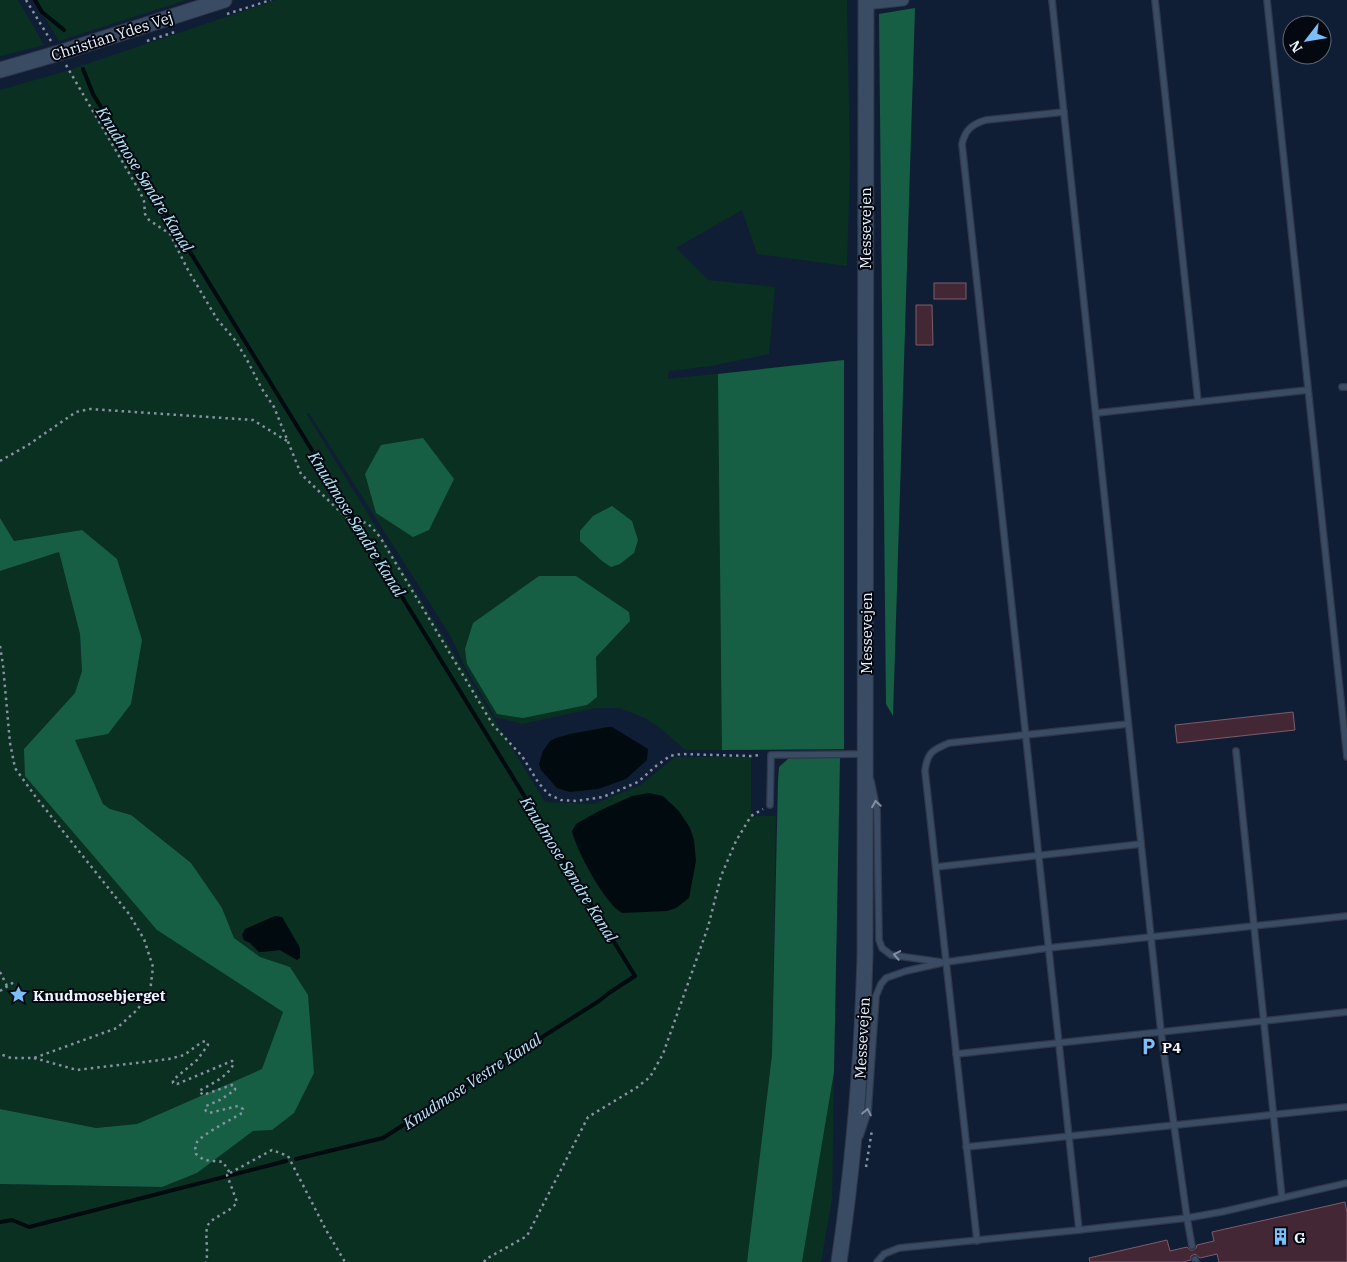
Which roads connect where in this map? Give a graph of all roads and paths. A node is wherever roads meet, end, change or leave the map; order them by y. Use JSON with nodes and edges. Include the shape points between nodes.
{"nodes":[{"id":1,"x":26,"y":0,"type":"edge"},
{"id":2,"x":224,"y":0,"type":"edge"},
{"id":3,"x":903,"y":0,"type":"edge"},
{"id":4,"x":1052,"y":0,"type":"edge"},
{"id":5,"x":1155,"y":0,"type":"edge"},
{"id":6,"x":1266,"y":0,"type":"edge"},
{"id":7,"x":866,"y":1,"type":"edge"},
{"id":8,"x":59,"y":53,"type":"junction"},
{"id":9,"x":0,"y":70,"type":"edge"},
{"id":10,"x":1064,"y":112,"type":"junction"},
{"id":11,"x":1308,"y":390,"type":"junction"},
{"id":12,"x":1198,"y":402,"type":"junction"},
{"id":13,"x":1096,"y":413,"type":"junction"},
{"id":14,"x":288,"y":442,"type":"junction"},
{"id":15,"x":0,"y":461,"type":"edge"},
{"id":16,"x":0,"y":646,"type":"edge"},
{"id":17,"x":1,"y":657,"type":"edge"},
{"id":18,"x":1128,"y":724,"type":"junction"},
{"id":19,"x":1026,"y":735,"type":"junction"},
{"id":20,"x":1236,"y":751,"type":"dead end"},
{"id":21,"x":866,"y":754,"type":"junction"},
{"id":22,"x":771,"y":755,"type":"junction"},
{"id":23,"x":1347,"y":757,"type":"edge"},
{"id":24,"x":770,"y":805,"type":"joint"},
{"id":25,"x":1141,"y":844,"type":"junction"},
{"id":26,"x":1038,"y":856,"type":"junction"},
{"id":27,"x":936,"y":866,"type":"junction"},
{"id":28,"x":1347,"y":916,"type":"edge"},
{"id":29,"x":1254,"y":926,"type":"junction"},
{"id":30,"x":1151,"y":937,"type":"junction"},
{"id":31,"x":1048,"y":948,"type":"junction"},
{"id":32,"x":946,"y":962,"type":"junction"},
{"id":33,"x":0,"y":972,"type":"edge"},
{"id":34,"x":14,"y":982,"type":"dead end"},
{"id":35,"x":7,"y":986,"type":"junction"},
{"id":36,"x":0,"y":990,"type":"edge"},
{"id":37,"x":1347,"y":1012,"type":"edge"},
{"id":38,"x":1264,"y":1021,"type":"junction"},
{"id":39,"x":1161,"y":1032,"type":"junction"},
{"id":40,"x":1059,"y":1043,"type":"junction"},
{"id":41,"x":0,"y":1054,"type":"edge"},
{"id":42,"x":956,"y":1054,"type":"junction"},
{"id":43,"x":34,"y":1058,"type":"junction"},
{"id":44,"x":1347,"y":1107,"type":"edge"},
{"id":45,"x":1274,"y":1115,"type":"junction"},
{"id":46,"x":1174,"y":1125,"type":"junction"},
{"id":47,"x":1068,"y":1136,"type":"junction"},
{"id":48,"x":966,"y":1147,"type":"junction"},
{"id":49,"x":853,"y":1159,"type":"junction"},
{"id":50,"x":230,"y":1173,"type":"junction"},
{"id":51,"x":1347,"y":1183,"type":"edge"},
{"id":52,"x":1282,"y":1198,"type":"junction"},
{"id":53,"x":1187,"y":1218,"type":"junction"},
{"id":54,"x":1079,"y":1230,"type":"junction"},
{"id":55,"x":977,"y":1241,"type":"junction"},
{"id":56,"x":1192,"y":1246,"type":"dead end"},
{"id":57,"x":206,"y":1262,"type":"edge"},
{"id":58,"x":345,"y":1262,"type":"edge"},
{"id":59,"x":484,"y":1262,"type":"edge"},
{"id":60,"x":839,"y":1262,"type":"edge"},
{"id":61,"x":877,"y":1262,"type":"edge"}],
"edges":[{"from":1,"to":8,"type":"path"},
{"from":2,"to":8,"type":"main road","name":"Christian Ydes Vej"},
{"from":3,"to":7,"type":"street","name":"Messevejen"},
{"from":4,"to":10,"type":"lane"},
{"from":5,"to":12,"type":"lane"},
{"from":6,"to":11,"type":"lane"},
{"from":7,"to":21,"type":"main road","name":"Messevejen"},
{"from":8,"to":9,"type":"main road","name":"Christian Ydes Vej"},
{"from":8,"to":14,"type":"path","via":[[140,192],[145,214],[170,234],[217,319],[235,340],[274,407]]},
{"from":10,"to":13,"type":"lane"},
{"from":10,"to":19,"type":"lane","via":[[976,123],[969,128],[962,144]]},
{"from":11,"to":12,"type":"lane"},
{"from":11,"to":23,"type":"lane"},
{"from":12,"to":13,"type":"lane"},
{"from":13,"to":18,"type":"lane"},
{"from":14,"to":15,"type":"path","via":[[253,420],[90,409],[76,412]]},
{"from":14,"to":22,"type":"path","via":[[301,474],[352,523],[368,523],[380,537],[493,725],[522,756],[548,794],[561,800],[576,801],[603,797],[638,782],[670,756],[681,754]]},
{"from":16,"to":17,"type":"path"},
{"from":17,"to":43,"type":"path","via":[[15,768],[129,914],[144,939],[153,967],[150,992],[117,1028]]},
{"from":18,"to":19,"type":"lane"},
{"from":18,"to":25,"type":"lane"},
{"from":19,"to":26,"type":"lane"},
{"from":19,"to":27,"type":"lane","via":[[948,743],[930,753],[925,771]]},
{"from":20,"to":29,"type":"lane"},
{"from":21,"to":22,"type":"lane"},
{"from":32,"to":21,"type":"lane","one_way":true,"via":[[890,955],[882,948],[879,940],[877,810]]},
{"from":21,"to":49,"type":"main road","name":"Messevejen","via":[[863,1027]]},
{"from":22,"to":24,"type":"lane"},
{"from":24,"to":59,"type":"path","via":[[751,816],[736,841],[721,876],[708,927],[663,1054],[650,1076],[588,1117],[527,1236]]},
{"from":25,"to":26,"type":"lane"},
{"from":25,"to":30,"type":"lane"},
{"from":26,"to":27,"type":"lane"},
{"from":26,"to":31,"type":"lane"},
{"from":27,"to":32,"type":"lane"},
{"from":28,"to":29,"type":"lane"},
{"from":29,"to":30,"type":"lane"},
{"from":29,"to":38,"type":"lane"},
{"from":30,"to":31,"type":"lane"},
{"from":30,"to":39,"type":"lane"},
{"from":31,"to":32,"type":"lane"},
{"from":31,"to":40,"type":"lane"},
{"from":32,"to":42,"type":"lane"},
{"from":49,"to":32,"type":"lane","one_way":true,"via":[[868,1112],[876,996],[881,984],[886,978]]},
{"from":33,"to":35,"type":"path"},
{"from":34,"to":35,"type":"path"},
{"from":35,"to":36,"type":"path"},
{"from":37,"to":38,"type":"lane"},
{"from":38,"to":39,"type":"lane"},
{"from":38,"to":45,"type":"lane"},
{"from":39,"to":40,"type":"lane"},
{"from":39,"to":46,"type":"lane"},
{"from":40,"to":42,"type":"lane"},
{"from":40,"to":47,"type":"lane"},
{"from":41,"to":43,"type":"path","via":[[11,1058]]},
{"from":42,"to":48,"type":"lane"},
{"from":43,"to":50,"type":"path","via":[[78,1070],[169,1059],[184,1055],[206,1041],[208,1045],[197,1060],[173,1083],[232,1061],[234,1063],[227,1074],[199,1091],[203,1095],[235,1086],[235,1090],[205,1109],[209,1113],[238,1106],[243,1109],[242,1113],[203,1137],[195,1147],[198,1156],[204,1160],[224,1162]]},
{"from":44,"to":45,"type":"lane"},
{"from":45,"to":46,"type":"lane"},
{"from":45,"to":52,"type":"lane"},
{"from":46,"to":47,"type":"lane"},
{"from":46,"to":53,"type":"lane"},
{"from":47,"to":48,"type":"lane"},
{"from":47,"to":54,"type":"lane"},
{"from":48,"to":55,"type":"lane"},
{"from":49,"to":60,"type":"main road","name":"Messevejen"},
{"from":50,"to":57,"type":"path","via":[[227,1174],[237,1202],[207,1228]]},
{"from":50,"to":58,"type":"path","via":[[272,1150],[288,1156]]},
{"from":51,"to":52,"type":"lane"},
{"from":52,"to":53,"type":"lane"},
{"from":53,"to":54,"type":"lane"},
{"from":53,"to":56,"type":"lane"},
{"from":54,"to":55,"type":"lane"},
{"from":55,"to":61,"type":"lane","via":[[899,1248],[884,1254]]}]}
